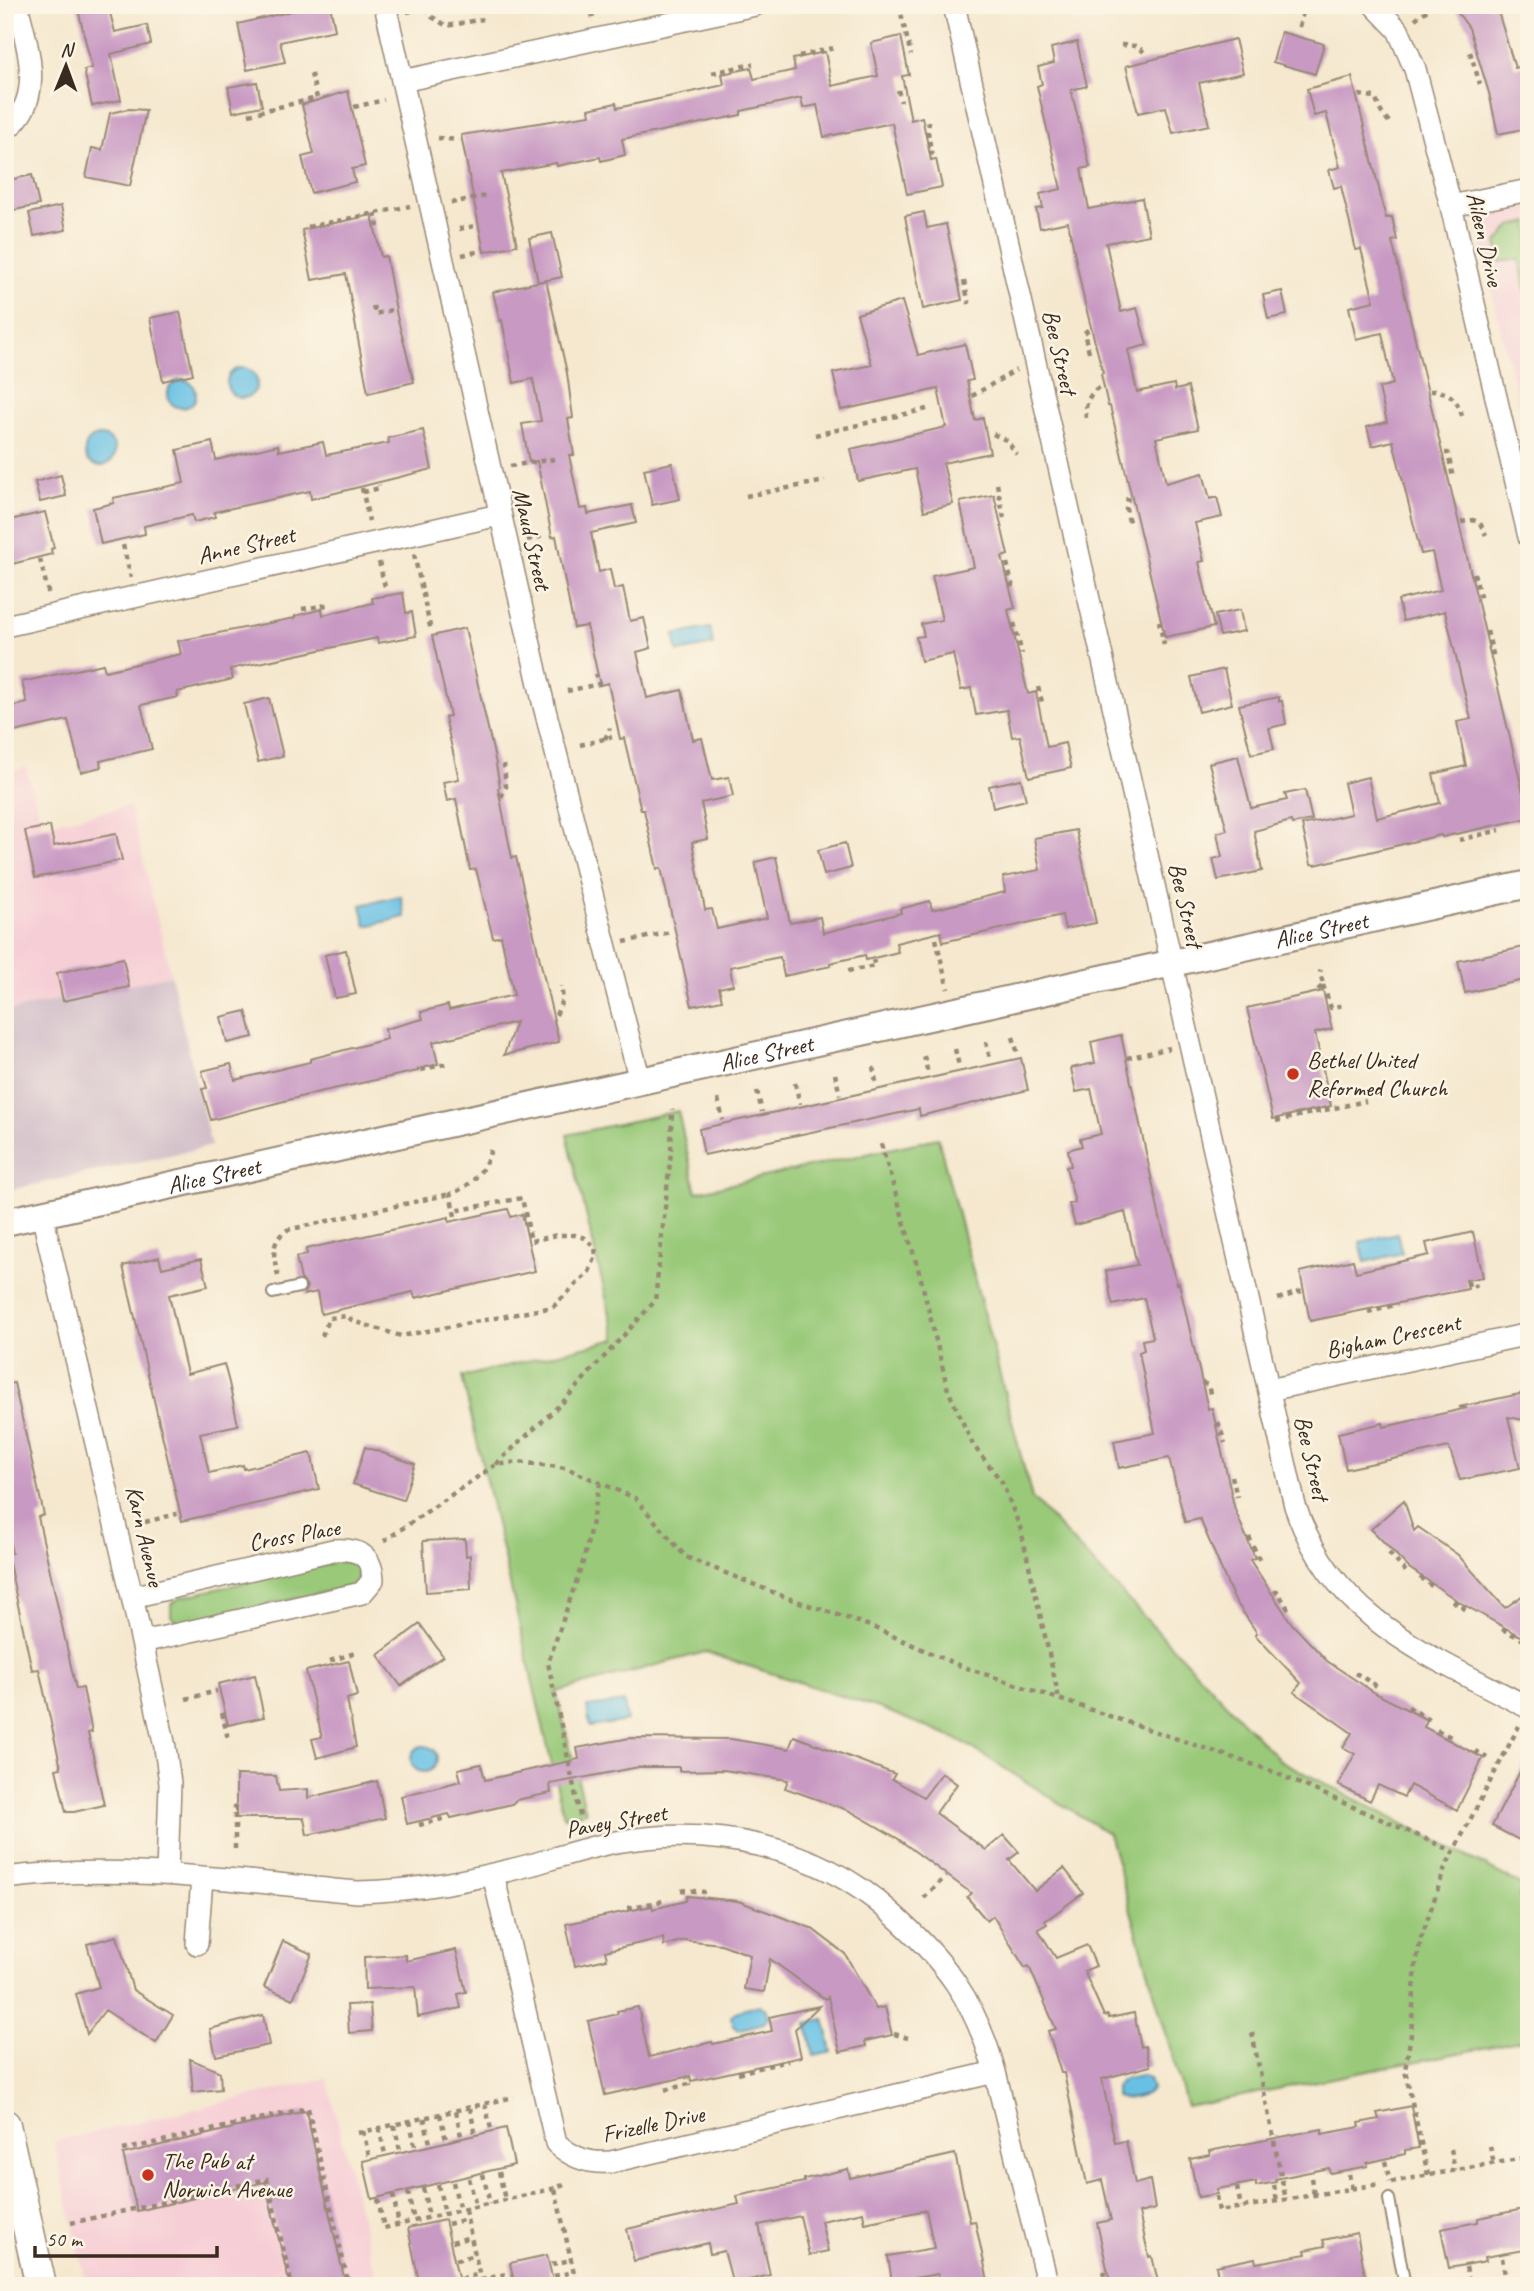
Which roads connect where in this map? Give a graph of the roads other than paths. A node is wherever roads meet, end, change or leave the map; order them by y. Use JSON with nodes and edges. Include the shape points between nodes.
{"nodes":[{"id":1,"x":17,"y":5,"type":"edge"},
{"id":2,"x":755,"y":5,"type":"edge"},
{"id":3,"x":954,"y":5,"type":"edge"},
{"id":4,"x":1374,"y":5,"type":"edge"},
{"id":5,"x":394,"y":9,"type":"edge"},
{"id":6,"x":404,"y":88,"type":"junction"},
{"id":7,"x":5,"y":130,"type":"edge"},
{"id":8,"x":1529,"y":190,"type":"edge"},
{"id":9,"x":1451,"y":206,"type":"junction"},
{"id":10,"x":499,"y":515,"type":"junction"},
{"id":11,"x":1529,"y":537,"type":"edge"},
{"id":12,"x":5,"y":626,"type":"edge"},
{"id":13,"x":1529,"y":884,"type":"edge"},
{"id":14,"x":1173,"y":964,"type":"junction"},
{"id":15,"x":640,"y":1082,"type":"junction"},
{"id":16,"x":42,"y":1213,"type":"junction"},
{"id":17,"x":5,"y":1222,"type":"edge"},
{"id":18,"x":299,"y":1287,"type":"dead end"},
{"id":19,"x":277,"y":1292,"type":"road end"},
{"id":20,"x":1529,"y":1334,"type":"edge"},
{"id":21,"x":1269,"y":1390,"type":"junction"},
{"id":22,"x":132,"y":1597,"type":"junction"},
{"id":23,"x":142,"y":1642,"type":"junction"},
{"id":24,"x":1529,"y":1708,"type":"edge"},
{"id":25,"x":167,"y":1874,"type":"junction"},
{"id":26,"x":493,"y":1874,"type":"junction"},
{"id":27,"x":5,"y":1878,"type":"edge"},
{"id":28,"x":202,"y":1878,"type":"junction"},
{"id":29,"x":197,"y":1944,"type":"dead end"},
{"id":30,"x":995,"y":2072,"type":"junction"},
{"id":31,"x":5,"y":2125,"type":"edge"},
{"id":32,"x":1389,"y":2199,"type":"dead end"},
{"id":33,"x":41,"y":2286,"type":"edge"},
{"id":34,"x":1048,"y":2286,"type":"edge"},
{"id":35,"x":1405,"y":2286,"type":"edge"}],
"edges":[{"from":1,"to":7,"type":"street","via":[[32,85],[20,116]]},
{"from":2,"to":6,"type":"street"},
{"from":3,"to":14,"type":"street","name":"Bee Street"},
{"from":4,"to":9,"type":"street","name":"Aileen Drive","via":[[1398,30],[1415,69]]},
{"from":5,"to":6,"type":"street","name":"Maud Street"},
{"from":6,"to":10,"type":"street","name":"Maud Street","via":[[438,203]]},
{"from":8,"to":9,"type":"street"},
{"from":9,"to":11,"type":"street","name":"Aileen Drive"},
{"from":10,"to":12,"type":"street","name":"Anne Street","via":[[376,552]]},
{"from":10,"to":15,"type":"street","name":"Maud Street"},
{"from":13,"to":14,"type":"street","name":"Alice Street"},
{"from":14,"to":15,"type":"street","name":"Alice Street"},
{"from":14,"to":21,"type":"street","name":"Bee Street"},
{"from":15,"to":16,"type":"street","name":"Alice Street"},
{"from":16,"to":17,"type":"street","name":"Alice Street"},
{"from":16,"to":22,"type":"street","name":"Karn Avenue"},
{"from":18,"to":19,"type":"lane"},
{"from":20,"to":21,"type":"street","name":"Bigham Crescent"},
{"from":21,"to":24,"type":"street","name":"Bee Street","via":[[1301,1524],[1344,1592],[1406,1642]]},
{"from":22,"to":23,"type":"street","name":"Karn Avenue"},
{"from":22,"to":23,"type":"street","name":"Cross Place","via":[[333,1550],[361,1552],[373,1573],[362,1593]]},
{"from":23,"to":25,"type":"street","name":"Karn Avenue","via":[[170,1783]]},
{"from":25,"to":27,"type":"street","name":"Pavey Street","via":[[112,1871]]},
{"from":25,"to":28,"type":"street","name":"Pavey Street"},
{"from":26,"to":28,"type":"street","name":"Pavey Street","via":[[382,1892]]},
{"from":26,"to":30,"type":"street","name":"Pavey Street","via":[[614,1842],[667,1836],[731,1839],[831,1871],[869,1893],[940,1959],[972,2008]]},
{"from":26,"to":30,"type":"street","name":"Frizelle Drive","via":[[556,2143],[580,2159],[611,2162]]},
{"from":28,"to":29,"type":"street"},
{"from":30,"to":34,"type":"street","name":"Pavey Street"},
{"from":31,"to":33,"type":"main road"},
{"from":32,"to":35,"type":"lane"}]}
